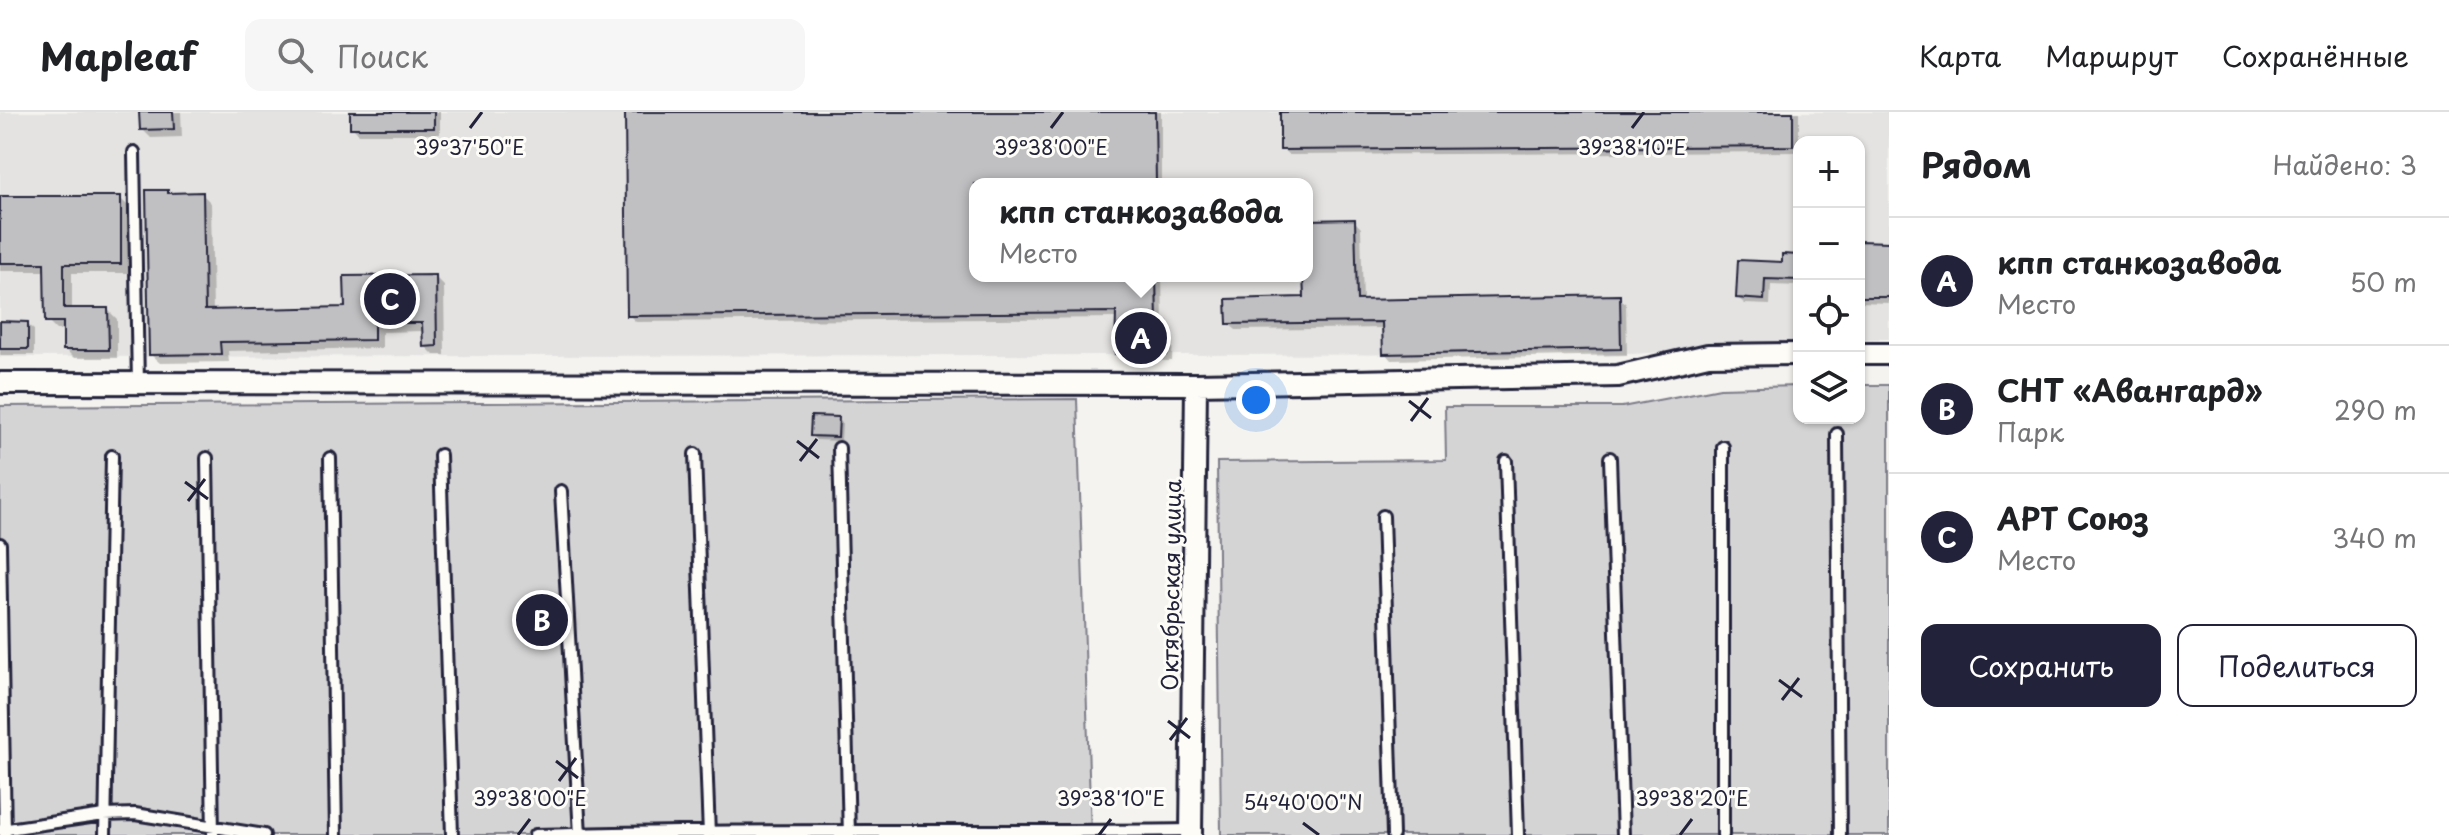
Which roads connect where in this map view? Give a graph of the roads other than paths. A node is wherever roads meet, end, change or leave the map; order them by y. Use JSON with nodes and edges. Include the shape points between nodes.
{"nodes":[{"id":1,"x":134,"y":152,"type":"dead end"},
{"id":2,"x":1793,"y":354,"type":"edge"},
{"id":3,"x":1865,"y":354,"type":"edge"},
{"id":4,"x":1889,"y":354,"type":"edge"},
{"id":5,"x":0,"y":383,"type":"edge"},
{"id":6,"x":1196,"y":384,"type":"junction"},
{"id":7,"x":138,"y":385,"type":"junction"},
{"id":8,"x":1837,"y":434,"type":"dead end"},
{"id":9,"x":1723,"y":447,"type":"dead end"},
{"id":10,"x":839,"y":448,"type":"dead end"},
{"id":11,"x":695,"y":454,"type":"dead end"},
{"id":12,"x":440,"y":455,"type":"dead end"},
{"id":13,"x":112,"y":456,"type":"dead end"},
{"id":14,"x":207,"y":458,"type":"dead end"},
{"id":15,"x":330,"y":458,"type":"dead end"},
{"id":16,"x":1610,"y":458,"type":"dead end"},
{"id":17,"x":1506,"y":461,"type":"dead end"},
{"id":18,"x":561,"y":491,"type":"dead end"},
{"id":19,"x":1383,"y":516,"type":"dead end"},
{"id":20,"x":0,"y":544,"type":"edge"},
{"id":21,"x":104,"y":815,"type":"junction"},
{"id":22,"x":212,"y":831,"type":"edge"},
{"id":23,"x":3,"y":832,"type":"edge"},
{"id":24,"x":1191,"y":832,"type":"edge"},
{"id":25,"x":849,"y":833,"type":"edge"},
{"id":26,"x":580,"y":834,"type":"edge"},
{"id":27,"x":709,"y":834,"type":"edge"},
{"id":28,"x":105,"y":835,"type":"edge"},
{"id":29,"x":264,"y":835,"type":"edge"},
{"id":30,"x":336,"y":835,"type":"edge"},
{"id":31,"x":452,"y":835,"type":"edge"},
{"id":32,"x":535,"y":835,"type":"edge"},
{"id":33,"x":1393,"y":835,"type":"edge"},
{"id":34,"x":1518,"y":835,"type":"edge"},
{"id":35,"x":1623,"y":835,"type":"edge"},
{"id":36,"x":1723,"y":835,"type":"edge"},
{"id":37,"x":1840,"y":835,"type":"edge"}],
"edges":[{"from":1,"to":7,"type":"lane"},
{"from":2,"to":6,"type":"street","via":[[1708,355],[1618,376]]},
{"from":3,"to":4,"type":"street"},
{"from":5,"to":7,"type":"street"},
{"from":6,"to":7,"type":"street"},
{"from":6,"to":24,"type":"street","name":"Октябрьская улица"},
{"from":8,"to":37,"type":"lane"},
{"from":9,"to":36,"type":"lane"},
{"from":10,"to":25,"type":"lane"},
{"from":11,"to":27,"type":"lane"},
{"from":12,"to":31,"type":"lane"},
{"from":13,"to":21,"type":"lane"},
{"from":14,"to":22,"type":"lane"},
{"from":15,"to":30,"type":"lane"},
{"from":16,"to":35,"type":"lane"},
{"from":17,"to":34,"type":"lane"},
{"from":18,"to":26,"type":"lane"},
{"from":19,"to":33,"type":"lane"},
{"from":20,"to":23,"type":"lane"},
{"from":21,"to":22,"type":"lane","via":[[135,814]]},
{"from":21,"to":23,"type":"lane"},
{"from":21,"to":28,"type":"lane"},
{"from":22,"to":29,"type":"lane"},
{"from":24,"to":25,"type":"lane"},
{"from":25,"to":27,"type":"lane"},
{"from":26,"to":27,"type":"lane"},
{"from":26,"to":32,"type":"lane"}]}
